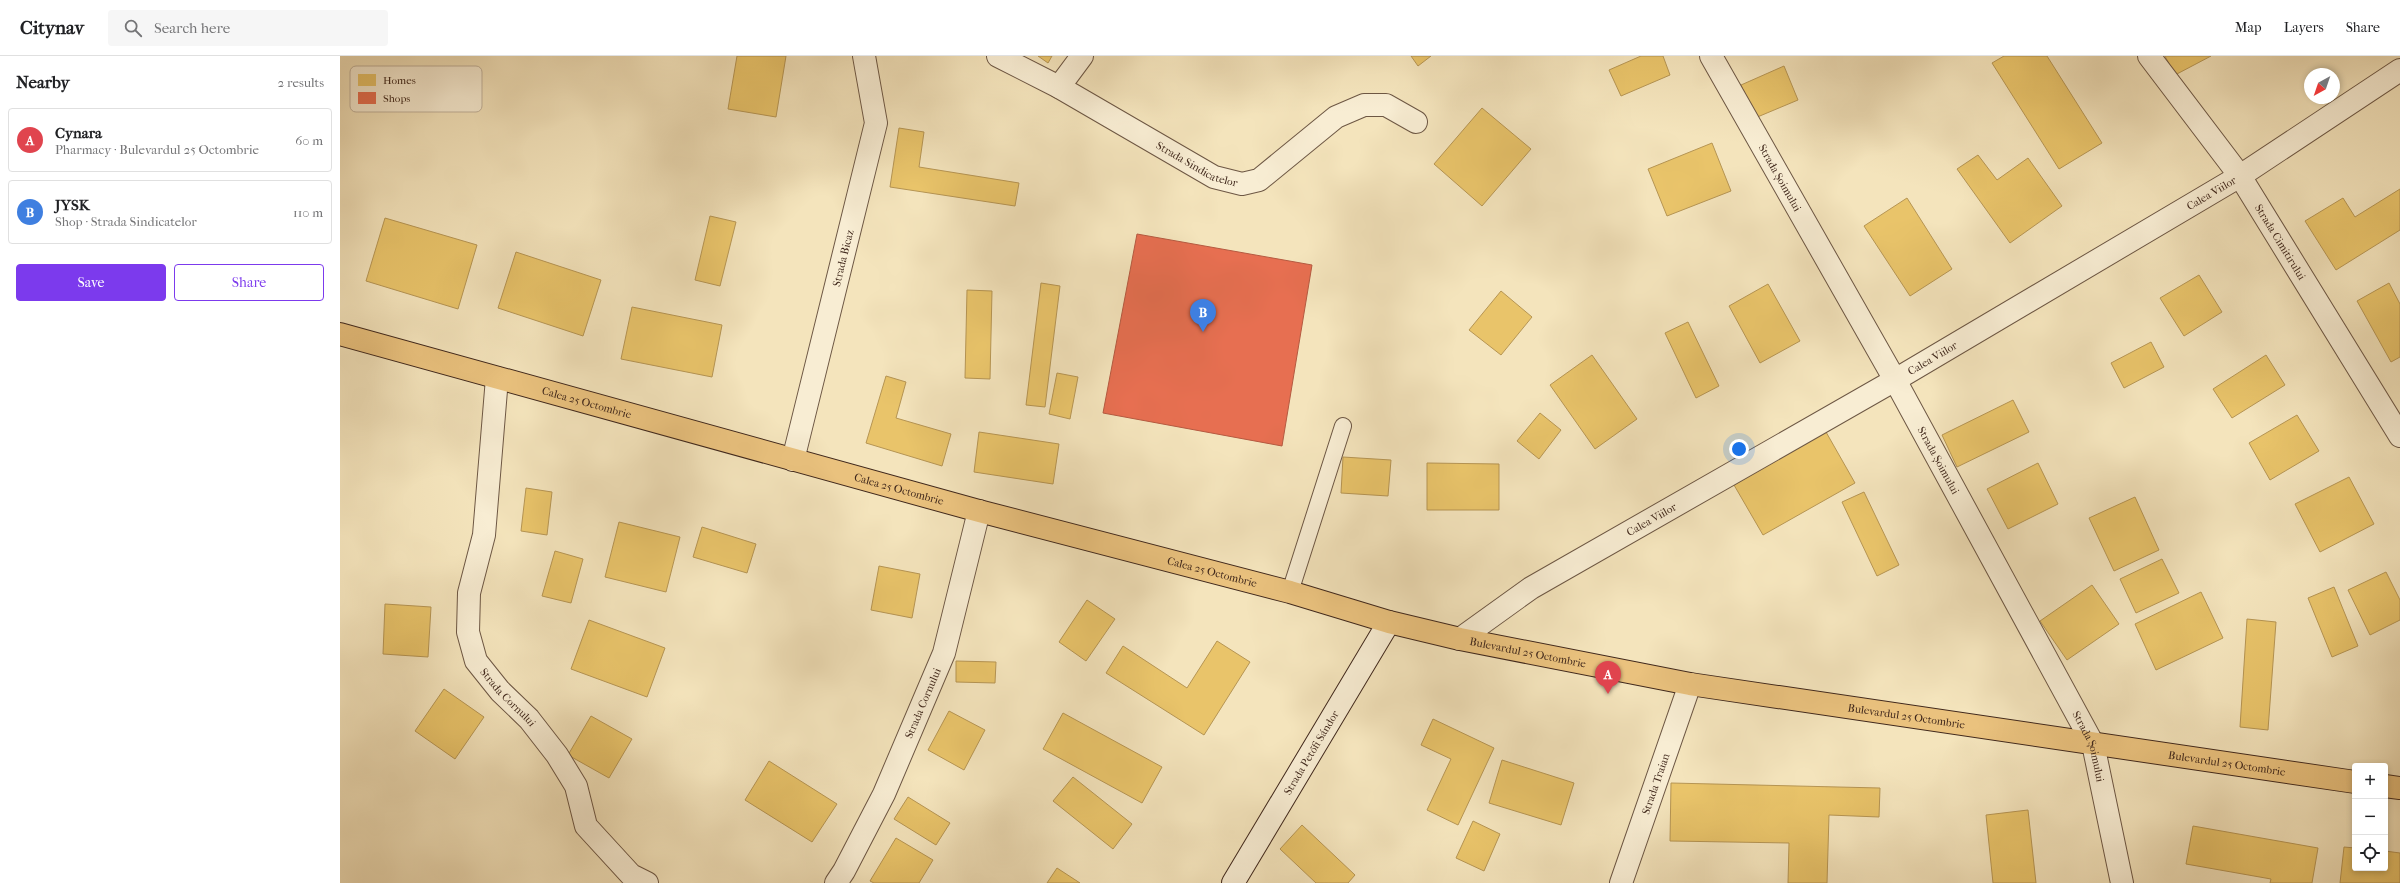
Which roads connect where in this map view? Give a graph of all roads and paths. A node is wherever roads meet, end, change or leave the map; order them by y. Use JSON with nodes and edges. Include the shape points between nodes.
{"nodes":[{"id":1,"x":864,"y":56,"type":"edge"},
{"id":2,"x":998,"y":56,"type":"edge"},
{"id":3,"x":1082,"y":56,"type":"edge"},
{"id":4,"x":1711,"y":56,"type":"edge"},
{"id":5,"x":2149,"y":56,"type":"edge"},
{"id":6,"x":2400,"y":70,"type":"edge"},
{"id":7,"x":1059,"y":87,"type":"junction"},
{"id":8,"x":1416,"y":122,"type":"dead end"},
{"id":9,"x":2240,"y":176,"type":"junction"},
{"id":10,"x":340,"y":334,"type":"edge"},
{"id":11,"x":497,"y":378,"type":"junction"},
{"id":12,"x":1895,"y":380,"type":"junction"},
{"id":13,"x":1343,"y":426,"type":"dead end"},
{"id":14,"x":2400,"y":436,"type":"edge"},
{"id":15,"x":793,"y":460,"type":"junction"},
{"id":16,"x":979,"y":511,"type":"junction"},
{"id":17,"x":1290,"y":592,"type":"junction"},
{"id":18,"x":1388,"y":622,"type":"junction"},
{"id":19,"x":1460,"y":639,"type":"junction"},
{"id":20,"x":1690,"y":684,"type":"junction"},
{"id":21,"x":2092,"y":744,"type":"junction"},
{"id":22,"x":2352,"y":782,"type":"edge"},
{"id":23,"x":2388,"y":786,"type":"edge"},
{"id":24,"x":2400,"y":788,"type":"edge"},
{"id":25,"x":647,"y":883,"type":"edge"},
{"id":26,"x":836,"y":883,"type":"edge"},
{"id":27,"x":1233,"y":883,"type":"edge"},
{"id":28,"x":1621,"y":883,"type":"edge"},
{"id":29,"x":2122,"y":883,"type":"edge"}],
"edges":[{"from":1,"to":15,"type":"street","name":"Strada Bicaz","via":[[876,123]]},
{"from":2,"to":7,"type":"street","name":"Strada Sindicatelor"},
{"from":3,"to":7,"type":"street"},
{"from":4,"to":12,"type":"street","name":"Strada Șoimului"},
{"from":5,"to":9,"type":"street","name":"Strada Cimitirului"},
{"from":6,"to":9,"type":"street","name":"Calea Viilor"},
{"from":7,"to":8,"type":"street","name":"Strada Sindicatelor","via":[[1214,177],[1242,184],[1258,180],[1336,117],[1364,105],[1386,105]]},
{"from":9,"to":12,"type":"street","name":"Calea Viilor"},
{"from":9,"to":14,"type":"street","name":"Strada Cimitirului"},
{"from":10,"to":11,"type":"main road","name":"Calea 25 Octombrie"},
{"from":11,"to":15,"type":"main road","name":"Calea 25 Octombrie"},
{"from":11,"to":25,"type":"street","name":"Strada Cornului","via":[[484,535],[469,593],[468,632],[476,662],[500,691],[529,719],[557,755],[576,786],[586,826],[632,875]]},
{"from":12,"to":19,"type":"street","name":"Calea Viilor","via":[[1531,588]]},
{"from":12,"to":21,"type":"street","name":"Strada Șoimului"},
{"from":13,"to":17,"type":"lane"},
{"from":15,"to":16,"type":"main road","name":"Calea 25 Octombrie"},
{"from":16,"to":17,"type":"main road","name":"Calea 25 Octombrie"},
{"from":16,"to":26,"type":"street","name":"Strada Cornului","via":[[944,653],[884,794]]},
{"from":17,"to":18,"type":"main road","name":"Calea 25 Octombrie"},
{"from":18,"to":19,"type":"main road","name":"Calea 25 Octombrie"},
{"from":18,"to":27,"type":"street","name":"Strada Petőfi Sándor"},
{"from":19,"to":20,"type":"main road","name":"Bulevardul 25 Octombrie"},
{"from":20,"to":21,"type":"main road","name":"Bulevardul 25 Octombrie"},
{"from":20,"to":28,"type":"street","name":"Strada Traian"},
{"from":21,"to":22,"type":"main road","name":"Bulevardul 25 Octombrie"},
{"from":21,"to":29,"type":"street","name":"Strada Șoimului"},
{"from":23,"to":24,"type":"main road"}]}
